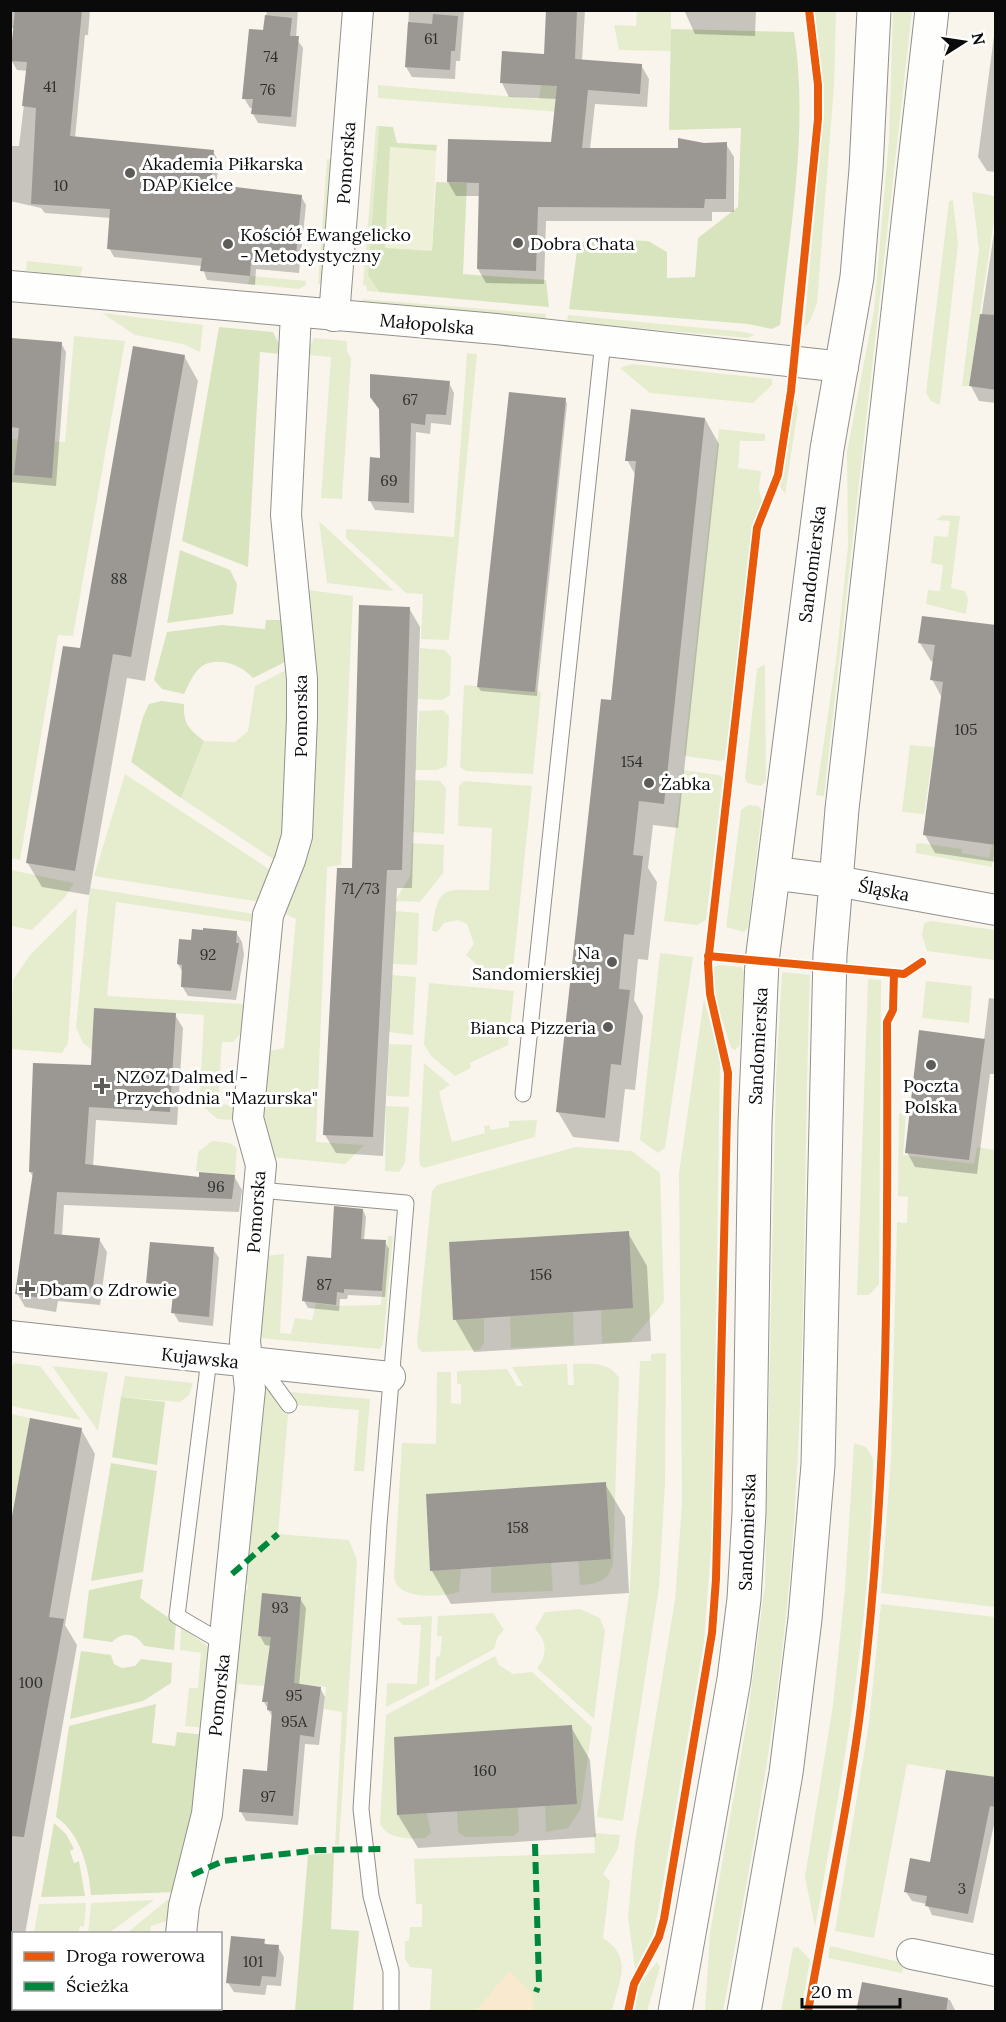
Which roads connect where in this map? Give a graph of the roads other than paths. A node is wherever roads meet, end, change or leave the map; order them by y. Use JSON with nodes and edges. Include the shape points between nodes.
{"nodes":[{"id":1,"x":358,"y":10,"type":"edge"},
{"id":2,"x":874,"y":10,"type":"edge"},
{"id":3,"x":932,"y":10,"type":"edge"},
{"id":4,"x":10,"y":286,"type":"edge"},
{"id":5,"x":296,"y":313,"type":"junction"},
{"id":6,"x":334,"y":316,"type":"junction"},
{"id":7,"x":603,"y":341,"type":"junction"},
{"id":8,"x":843,"y":367,"type":"junction"},
{"id":9,"x":773,"y":873,"type":"junction"},
{"id":10,"x":836,"y":881,"type":"junction"},
{"id":11,"x":996,"y":910,"type":"edge"},
{"id":12,"x":523,"y":1094,"type":"dead end"},
{"id":13,"x":259,"y":1190,"type":"junction"},
{"id":14,"x":10,"y":1336,"type":"edge"},
{"id":15,"x":209,"y":1359,"type":"junction"},
{"id":16,"x":253,"y":1364,"type":"junction"},
{"id":17,"x":390,"y":1377,"type":"junction"},
{"id":18,"x":289,"y":1405,"type":"dead end"},
{"id":19,"x":225,"y":1644,"type":"junction"},
{"id":20,"x":181,"y":1932,"type":"edge"},
{"id":21,"x":912,"y":1954,"type":"dead end"},
{"id":22,"x":996,"y":1971,"type":"edge"},
{"id":23,"x":391,"y":2012,"type":"edge"},
{"id":24,"x":675,"y":2012,"type":"edge"},
{"id":25,"x":744,"y":2012,"type":"edge"}],
"edges":[{"from":1,"to":6,"type":"street","name":"Pomorska"},
{"from":2,"to":8,"type":"street","name":"Sandomierska","via":[[857,277]]},
{"from":3,"to":10,"type":"street"},
{"from":4,"to":5,"type":"street","name":"Małopolska"},
{"from":5,"to":6,"type":"street","name":"Małopolska"},
{"from":5,"to":13,"type":"street","name":"Pomorska","via":[[286,515],[303,702],[297,836],[268,915],[248,1118],[261,1165]]},
{"from":6,"to":7,"type":"street","name":"Małopolska"},
{"from":7,"to":8,"type":"street","name":"Małopolska"},
{"from":7,"to":12,"type":"lane"},
{"from":8,"to":9,"type":"street","name":"Sandomierska","via":[[827,449]]},
{"from":9,"to":10,"type":"street","name":"Śląska"},
{"from":9,"to":24,"type":"street","name":"Sandomierska","via":[[758,1032],[744,1599],[734,1679]]},
{"from":10,"to":11,"type":"street","name":"Śląska"},
{"from":10,"to":25,"type":"street","via":[[830,954],[818,1465],[813,1530],[791,1741]]},
{"from":13,"to":16,"type":"street","name":"Pomorska","via":[[246,1341]]},
{"from":13,"to":17,"type":"lane","via":[[406,1203]]},
{"from":14,"to":15,"type":"street","name":"Kujawska"},
{"from":15,"to":16,"type":"street","name":"Kujawska"},
{"from":15,"to":19,"type":"lane","via":[[177,1616]]},
{"from":16,"to":17,"type":"street","name":"Kujawska"},
{"from":16,"to":18,"type":"lane"},
{"from":16,"to":19,"type":"street","name":"Pomorska"},
{"from":17,"to":23,"type":"lane","via":[[361,1809],[371,1896],[391,1971]]},
{"from":19,"to":20,"type":"street","name":"Pomorska","via":[[206,1820]]},
{"from":21,"to":22,"type":"street"}]}
